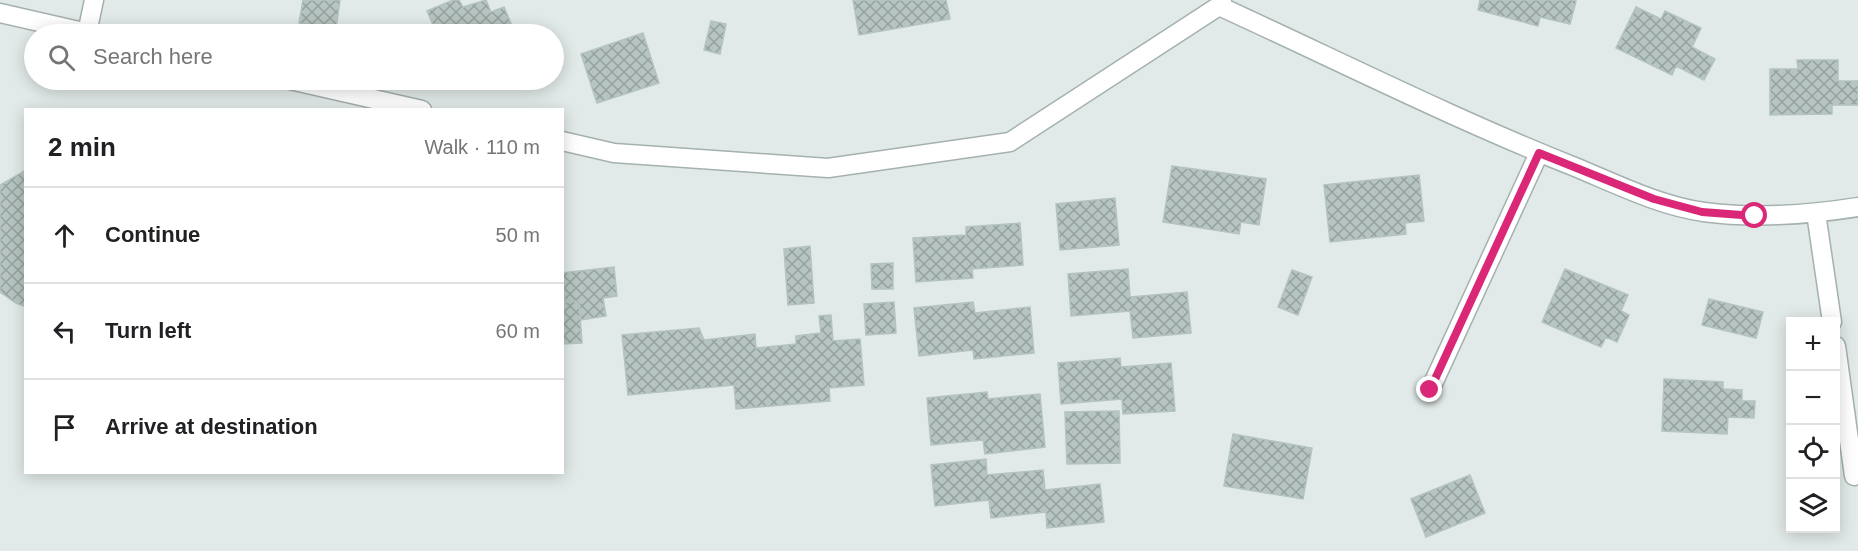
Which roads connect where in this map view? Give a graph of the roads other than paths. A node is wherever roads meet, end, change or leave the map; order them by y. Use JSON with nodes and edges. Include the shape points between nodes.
{"nodes":[{"id":1,"x":94,"y":0,"type":"edge"},
{"id":2,"x":1220,"y":3,"type":"edge"},
{"id":3,"x":0,"y":13,"type":"edge"},
{"id":4,"x":47,"y":24,"type":"edge"},
{"id":5,"x":90,"y":24,"type":"edge"},
{"id":6,"x":334,"y":90,"type":"edge"},
{"id":7,"x":413,"y":108,"type":"edge"},
{"id":8,"x":564,"y":141,"type":"edge"},
{"id":9,"x":1539,"y":153,"type":"junction"},
{"id":10,"x":1858,"y":207,"type":"edge"},
{"id":11,"x":1816,"y":213,"type":"junction"},
{"id":12,"x":1831,"y":317,"type":"edge"},
{"id":13,"x":1839,"y":371,"type":"edge"},
{"id":14,"x":1430,"y":390,"type":"dead end"},
{"id":15,"x":1854,"y":476,"type":"dead end"}],
"edges":[{"from":1,"to":5,"type":"street"},
{"from":2,"to":8,"type":"street","via":[[1010,142],[828,168],[614,153]]},
{"from":2,"to":9,"type":"street"},
{"from":3,"to":4,"type":"street"},
{"from":6,"to":7,"type":"street"},
{"from":9,"to":11,"type":"street","via":[[1654,199],[1702,212],[1755,216]]},
{"from":9,"to":14,"type":"street"},
{"from":10,"to":11,"type":"street"},
{"from":11,"to":12,"type":"street"},
{"from":13,"to":15,"type":"street"}]}
